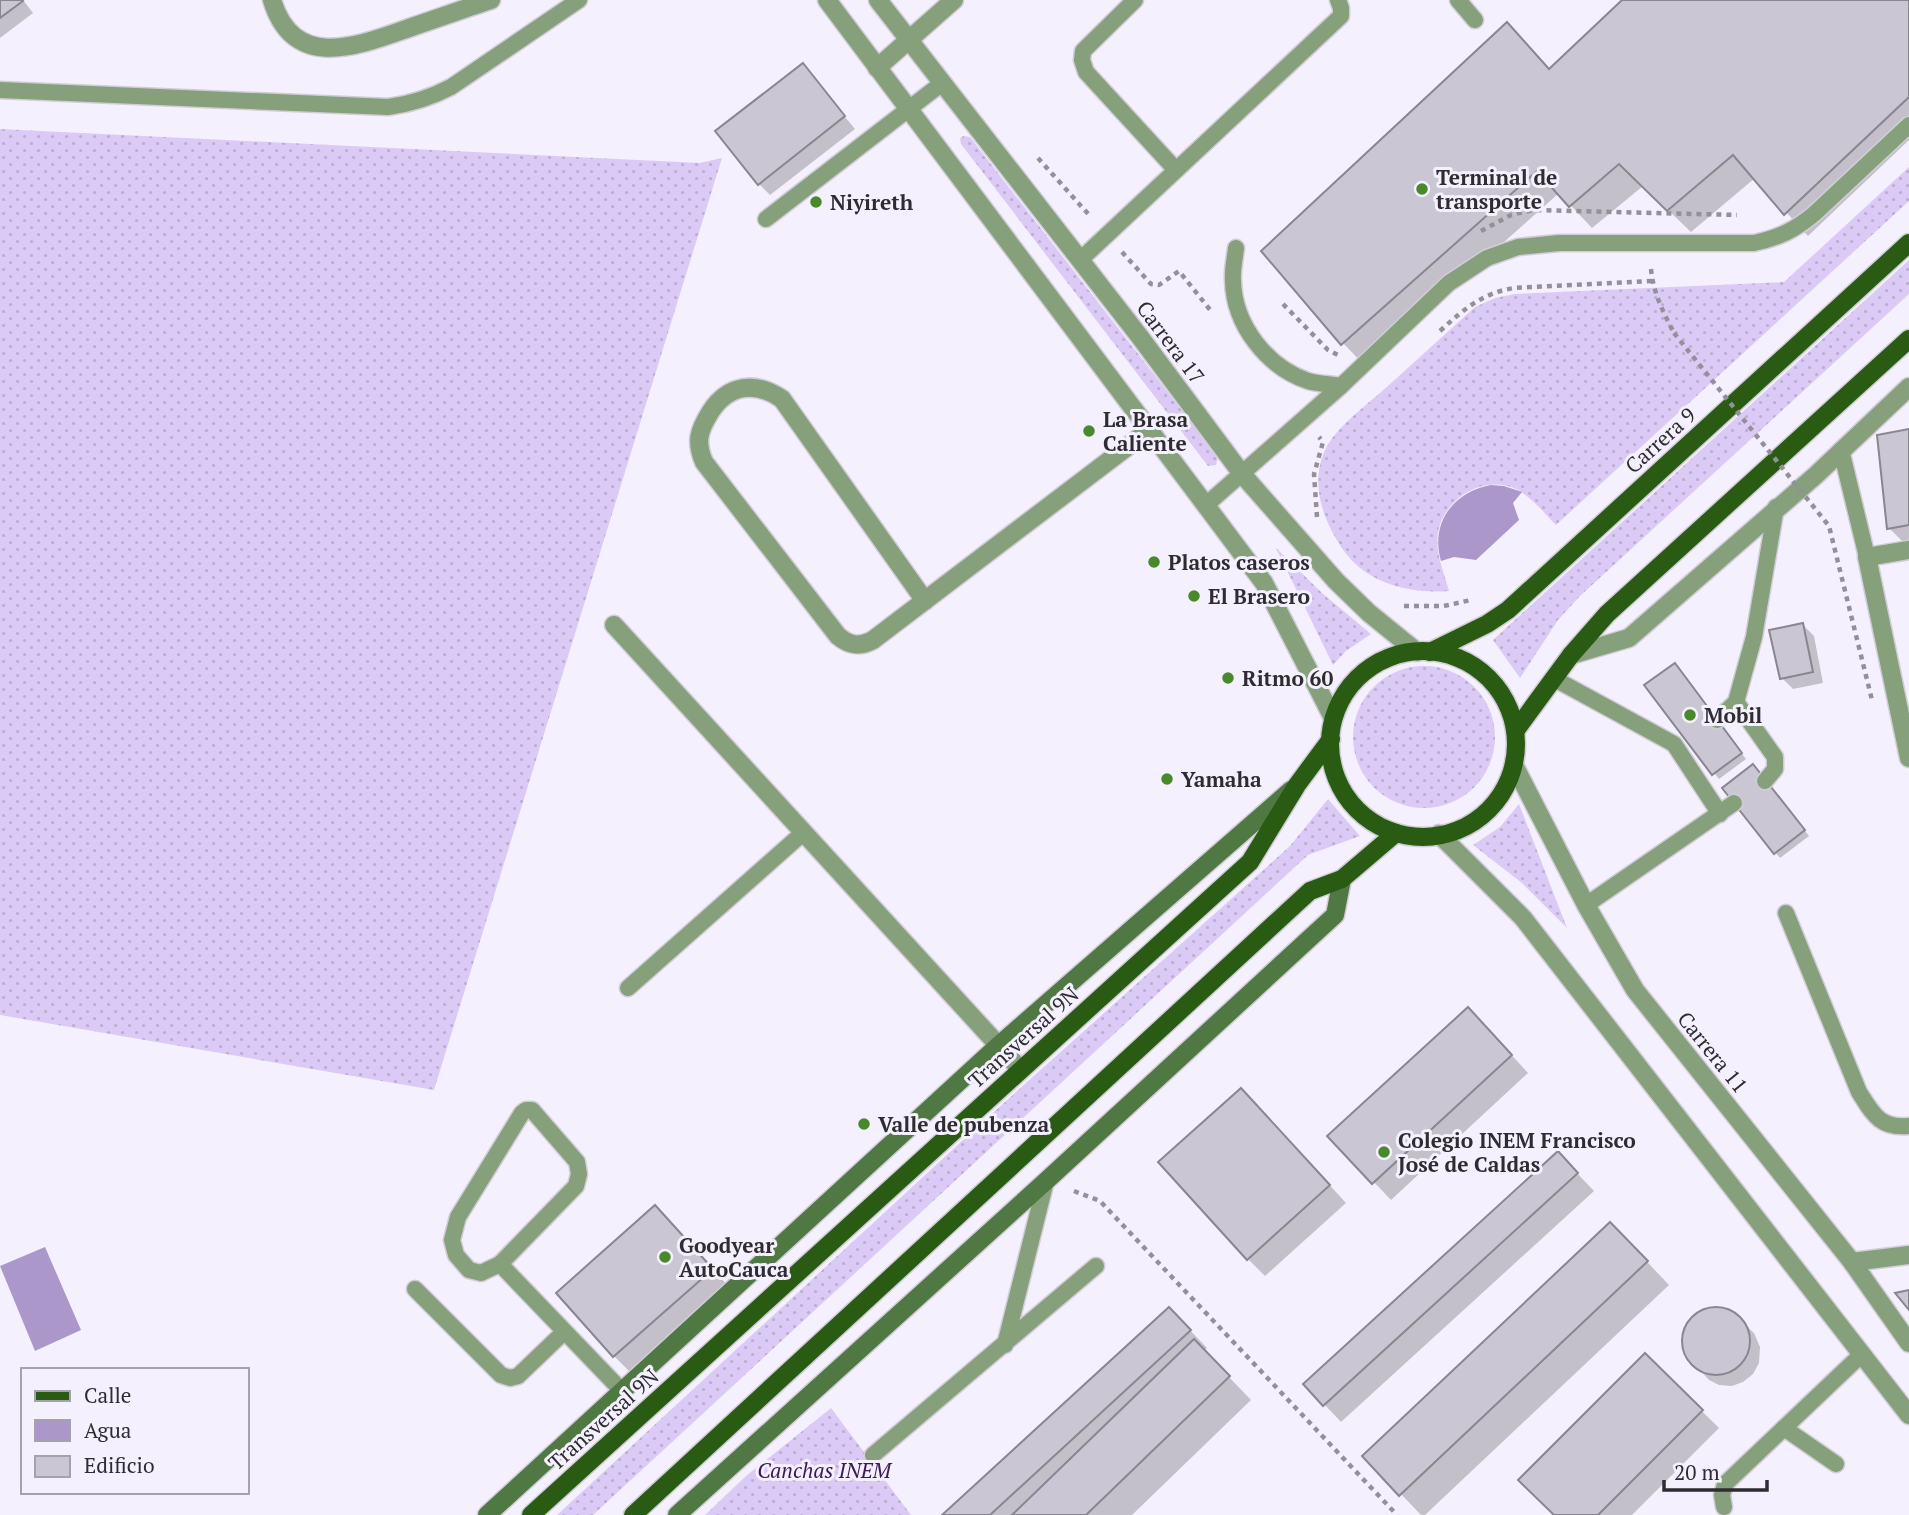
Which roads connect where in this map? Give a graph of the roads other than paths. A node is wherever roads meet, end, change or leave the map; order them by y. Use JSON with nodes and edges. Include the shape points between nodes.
{"nodes":[{"id":1,"x":272,"y":0,"type":"edge"},
{"id":2,"x":491,"y":0,"type":"edge"},
{"id":3,"x":579,"y":0,"type":"edge"},
{"id":4,"x":827,"y":0,"type":"edge"},
{"id":5,"x":878,"y":0,"type":"edge"},
{"id":6,"x":954,"y":0,"type":"edge"},
{"id":7,"x":1135,"y":0,"type":"edge"},
{"id":8,"x":1338,"y":0,"type":"edge"},
{"id":9,"x":1458,"y":0,"type":"edge"},
{"id":10,"x":1475,"y":20,"type":"dead end"},
{"id":11,"x":909,"y":41,"type":"junction"},
{"id":12,"x":877,"y":68,"type":"junction"},
{"id":13,"x":941,"y":84,"type":"junction"},
{"id":14,"x":0,"y":90,"type":"edge"},
{"id":15,"x":908,"y":110,"type":"junction"},
{"id":16,"x":1909,"y":125,"type":"edge"},
{"id":17,"x":1176,"y":170,"type":"junction"},
{"id":18,"x":766,"y":219,"type":"dead end"},
{"id":19,"x":1909,"y":243,"type":"edge"},
{"id":20,"x":1236,"y":248,"type":"dead end"},
{"id":21,"x":1080,"y":260,"type":"junction"},
{"id":22,"x":1909,"y":339,"type":"edge"},
{"id":23,"x":1341,"y":386,"type":"junction"},
{"id":24,"x":1909,"y":387,"type":"edge"},
{"id":25,"x":1149,"y":431,"type":"junction"},
{"id":26,"x":1841,"y":450,"type":"junction"},
{"id":27,"x":1242,"y":474,"type":"junction"},
{"id":28,"x":1206,"y":505,"type":"junction"},
{"id":29,"x":1776,"y":507,"type":"junction"},
{"id":30,"x":1909,"y":550,"type":"edge"},
{"id":31,"x":1867,"y":557,"type":"junction"},
{"id":32,"x":925,"y":601,"type":"junction"},
{"id":33,"x":614,"y":625,"type":"dead end"},
{"id":34,"x":1423,"y":652,"type":"junction"},
{"id":35,"x":1571,"y":655,"type":"junction"},
{"id":36,"x":1552,"y":678,"type":"junction"},
{"id":37,"x":1736,"y":702,"type":"junction"},
{"id":38,"x":1332,"y":716,"type":"junction"},
{"id":39,"x":1717,"y":720,"type":"dead end"},
{"id":40,"x":1516,"y":730,"type":"junction"},
{"id":41,"x":1331,"y":739,"type":"junction"},
{"id":42,"x":1909,"y":758,"type":"edge"},
{"id":43,"x":1515,"y":767,"type":"junction"},
{"id":44,"x":1765,"y":781,"type":"dead end"},
{"id":45,"x":1297,"y":785,"type":"junction"},
{"id":46,"x":1734,"y":803,"type":"dead end"},
{"id":47,"x":1720,"y":814,"type":"junction"},
{"id":48,"x":804,"y":832,"type":"junction"},
{"id":49,"x":1396,"y":833,"type":"junction"},
{"id":50,"x":1439,"y":835,"type":"junction"},
{"id":51,"x":1342,"y":878,"type":"junction"},
{"id":52,"x":1586,"y":905,"type":"junction"},
{"id":53,"x":1786,"y":913,"type":"dead end"},
{"id":54,"x":628,"y":988,"type":"dead end"},
{"id":55,"x":999,"y":1045,"type":"junction"},
{"id":56,"x":1020,"y":1069,"type":"junction"},
{"id":57,"x":1909,"y":1126,"type":"edge"},
{"id":58,"x":1046,"y":1181,"type":"junction"},
{"id":59,"x":1909,"y":1255,"type":"edge"},
{"id":60,"x":1852,"y":1262,"type":"junction"},
{"id":61,"x":500,"y":1264,"type":"junction"},
{"id":62,"x":1096,"y":1266,"type":"dead end"},
{"id":63,"x":415,"y":1289,"type":"dead end"},
{"id":64,"x":564,"y":1332,"type":"junction"},
{"id":65,"x":1909,"y":1343,"type":"edge"},
{"id":66,"x":1005,"y":1345,"type":"junction"},
{"id":67,"x":1862,"y":1354,"type":"junction"},
{"id":68,"x":622,"y":1391,"type":"junction"},
{"id":69,"x":1909,"y":1415,"type":"edge"},
{"id":70,"x":1784,"y":1428,"type":"junction"},
{"id":71,"x":873,"y":1455,"type":"dead end"},
{"id":72,"x":1836,"y":1464,"type":"dead end"},
{"id":73,"x":1724,"y":1507,"type":"dead end"},
{"id":74,"x":487,"y":1515,"type":"edge"},
{"id":75,"x":531,"y":1515,"type":"edge"},
{"id":76,"x":633,"y":1515,"type":"edge"},
{"id":77,"x":677,"y":1515,"type":"edge"}],
"edges":[{"from":1,"to":2,"type":"street","via":[[295,36],[331,49],[355,47]]},
{"from":3,"to":14,"type":"lane","via":[[451,87],[409,104],[388,107]]},
{"from":4,"to":12,"type":"street"},
{"from":5,"to":11,"type":"street","name":"Carrera 17"},
{"from":6,"to":11,"type":"street"},
{"from":7,"to":17,"type":"lane","via":[[1083,51],[1082,60],[1086,72]]},
{"from":8,"to":17,"type":"lane","via":[[1341,16]]},
{"from":9,"to":10,"type":"lane"},
{"from":11,"to":12,"type":"street"},
{"from":11,"to":13,"type":"street","name":"Carrera 17"},
{"from":12,"to":15,"type":"street"},
{"from":13,"to":15,"type":"lane"},
{"from":13,"to":21,"type":"street","name":"Carrera 17"},
{"from":15,"to":18,"type":"lane"},
{"from":15,"to":25,"type":"street"},
{"from":16,"to":23,"type":"lane","via":[[1798,228],[1777,238],[1754,243],[1559,243],[1518,247],[1487,258],[1449,283]]},
{"from":17,"to":21,"type":"lane"},
{"from":19,"to":34,"type":"main road","name":"Carrera 9","via":[[1508,610]]},
{"from":20,"to":23,"type":"lane","via":[[1233,281],[1239,313],[1255,343],[1279,366],[1308,381]]},
{"from":21,"to":27,"type":"street","name":"Carrera 17"},
{"from":22,"to":35,"type":"main road","via":[[1607,614]]},
{"from":23,"to":27,"type":"lane"},
{"from":24,"to":26,"type":"street"},
{"from":25,"to":28,"type":"street"},
{"from":25,"to":32,"type":"street"},
{"from":26,"to":29,"type":"street"},
{"from":26,"to":31,"type":"lane"},
{"from":27,"to":28,"type":"lane"},
{"from":27,"to":34,"type":"street","name":"Carrera 17","via":[[1336,581],[1369,613]]},
{"from":28,"to":38,"type":"street","via":[[1264,583]]},
{"from":29,"to":35,"type":"street","via":[[1629,638]]},
{"from":29,"to":37,"type":"lane","via":[[1754,637]]},
{"from":30,"to":31,"type":"street"},
{"from":31,"to":42,"type":"street"},
{"from":32,"to":32,"type":"street","via":[[782,398],[748,386],[717,402],[697,438],[704,461],[838,636],[855,645],[865,644]]},
{"from":33,"to":48,"type":"street"},
{"from":34,"to":38,"type":"main road","via":[[1367,669],[1340,698]]},
{"from":34,"to":40,"type":"main road","via":[[1476,668],[1508,706]]},
{"from":35,"to":36,"type":"main road"},
{"from":36,"to":40,"type":"main road"},
{"from":36,"to":47,"type":"lane","via":[[1680,743]]},
{"from":37,"to":39,"type":"lane"},
{"from":37,"to":44,"type":"lane","via":[[1775,757],[1775,769]]},
{"from":38,"to":41,"type":"main road"},
{"from":40,"to":43,"type":"main road"},
{"from":41,"to":45,"type":"main road","name":"Transversal 9N"},
{"from":41,"to":49,"type":"main road","via":[[1332,758],[1348,799],[1363,815]]},
{"from":43,"to":50,"type":"main road","via":[[1496,806],[1480,822]]},
{"from":43,"to":52,"type":"street","name":"Carrera 11"},
{"from":45,"to":55,"type":"main road"},
{"from":45,"to":56,"type":"main road","name":"Transversal 9N","via":[[1250,862]]},
{"from":46,"to":47,"type":"lane"},
{"from":47,"to":52,"type":"lane"},
{"from":48,"to":54,"type":"lane"},
{"from":48,"to":55,"type":"street"},
{"from":49,"to":50,"type":"main road"},
{"from":49,"to":51,"type":"main road"},
{"from":50,"to":67,"type":"street","via":[[1523,918]]},
{"from":51,"to":58,"type":"main road","via":[[1335,915]]},
{"from":51,"to":76,"type":"main road","via":[[1310,891]]},
{"from":52,"to":60,"type":"street","name":"Carrera 11","via":[[1635,990]]},
{"from":53,"to":57,"type":"lane","via":[[1859,1092],[1875,1118],[1896,1128]]},
{"from":55,"to":56,"type":"street"},
{"from":55,"to":68,"type":"main road"},
{"from":56,"to":75,"type":"main road","name":"Transversal 9N"},
{"from":58,"to":66,"type":"lane"},
{"from":58,"to":77,"type":"main road"},
{"from":59,"to":60,"type":"street"},
{"from":60,"to":65,"type":"street","name":"Carrera 11"},
{"from":61,"to":61,"type":"lane","via":[[576,1186],[579,1174],[576,1162],[533,1110],[522,1113],[458,1217],[452,1240],[456,1255],[469,1270],[481,1273]]},
{"from":61,"to":64,"type":"lane"},
{"from":62,"to":66,"type":"lane"},
{"from":63,"to":64,"type":"lane","via":[[510,1378],[518,1376]]},
{"from":64,"to":68,"type":"lane"},
{"from":66,"to":71,"type":"lane"},
{"from":67,"to":69,"type":"street"},
{"from":67,"to":70,"type":"lane"},
{"from":68,"to":74,"type":"main road"},
{"from":70,"to":72,"type":"lane"},
{"from":70,"to":73,"type":"lane","via":[[1725,1484]]}]}
